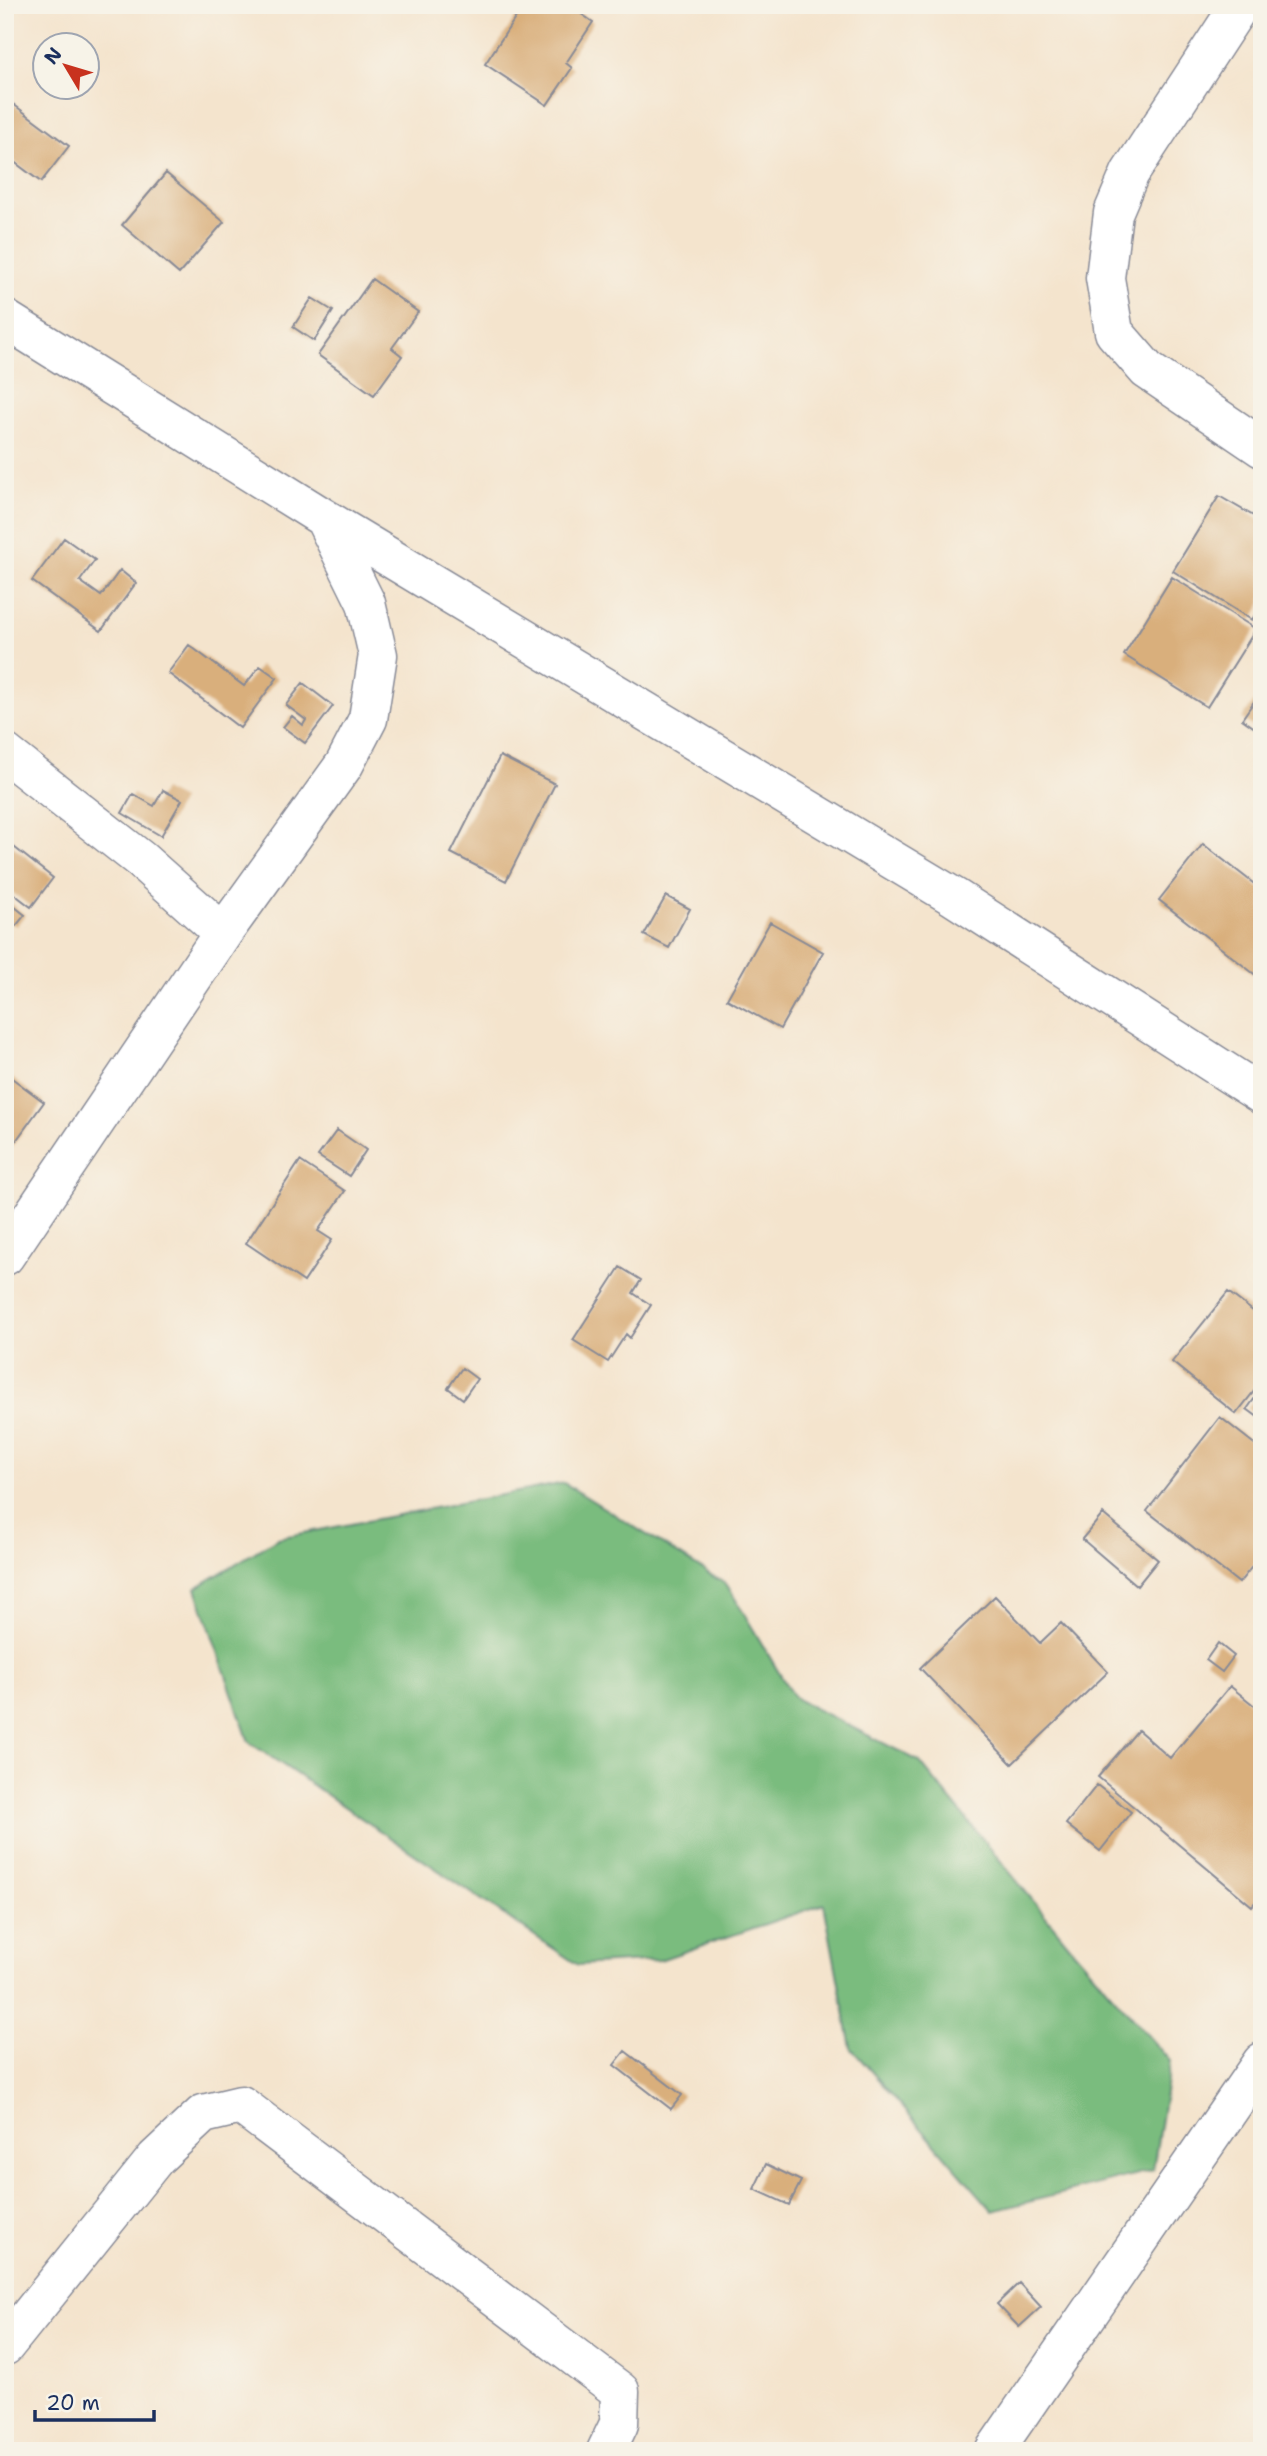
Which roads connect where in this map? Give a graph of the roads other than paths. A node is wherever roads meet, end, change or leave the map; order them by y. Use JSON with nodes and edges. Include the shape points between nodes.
{"nodes":[{"id":1,"x":1240,"y":5,"type":"edge"},
{"id":2,"x":5,"y":319,"type":"edge"},
{"id":3,"x":1262,"y":448,"type":"edge"},
{"id":4,"x":324,"y":518,"type":"junction"},
{"id":5,"x":5,"y":753,"type":"edge"},
{"id":6,"x":223,"y":933,"type":"junction"},
{"id":7,"x":1262,"y":1095,"type":"edge"},
{"id":8,"x":5,"y":1256,"type":"edge"},
{"id":9,"x":1262,"y":2062,"type":"edge"},
{"id":10,"x":5,"y":2346,"type":"edge"},
{"id":11,"x":606,"y":2451,"type":"edge"},
{"id":12,"x":994,"y":2451,"type":"edge"}],
"edges":[{"from":1,"to":3,"type":"street","via":[[1130,173],[1113,213],[1105,278],[1114,332],[1146,370]]},
{"from":2,"to":4,"type":"street"},
{"from":4,"to":6,"type":"street","via":[[366,603],[378,654],[368,719],[344,765]]},
{"from":4,"to":7,"type":"street","via":[[954,897]]},
{"from":5,"to":6,"type":"street","via":[[141,859]]},
{"from":6,"to":8,"type":"street"},
{"from":9,"to":12,"type":"street"},
{"from":10,"to":11,"type":"street","via":[[156,2158],[203,2114],[241,2105],[620,2390],[619,2424]]}]}
